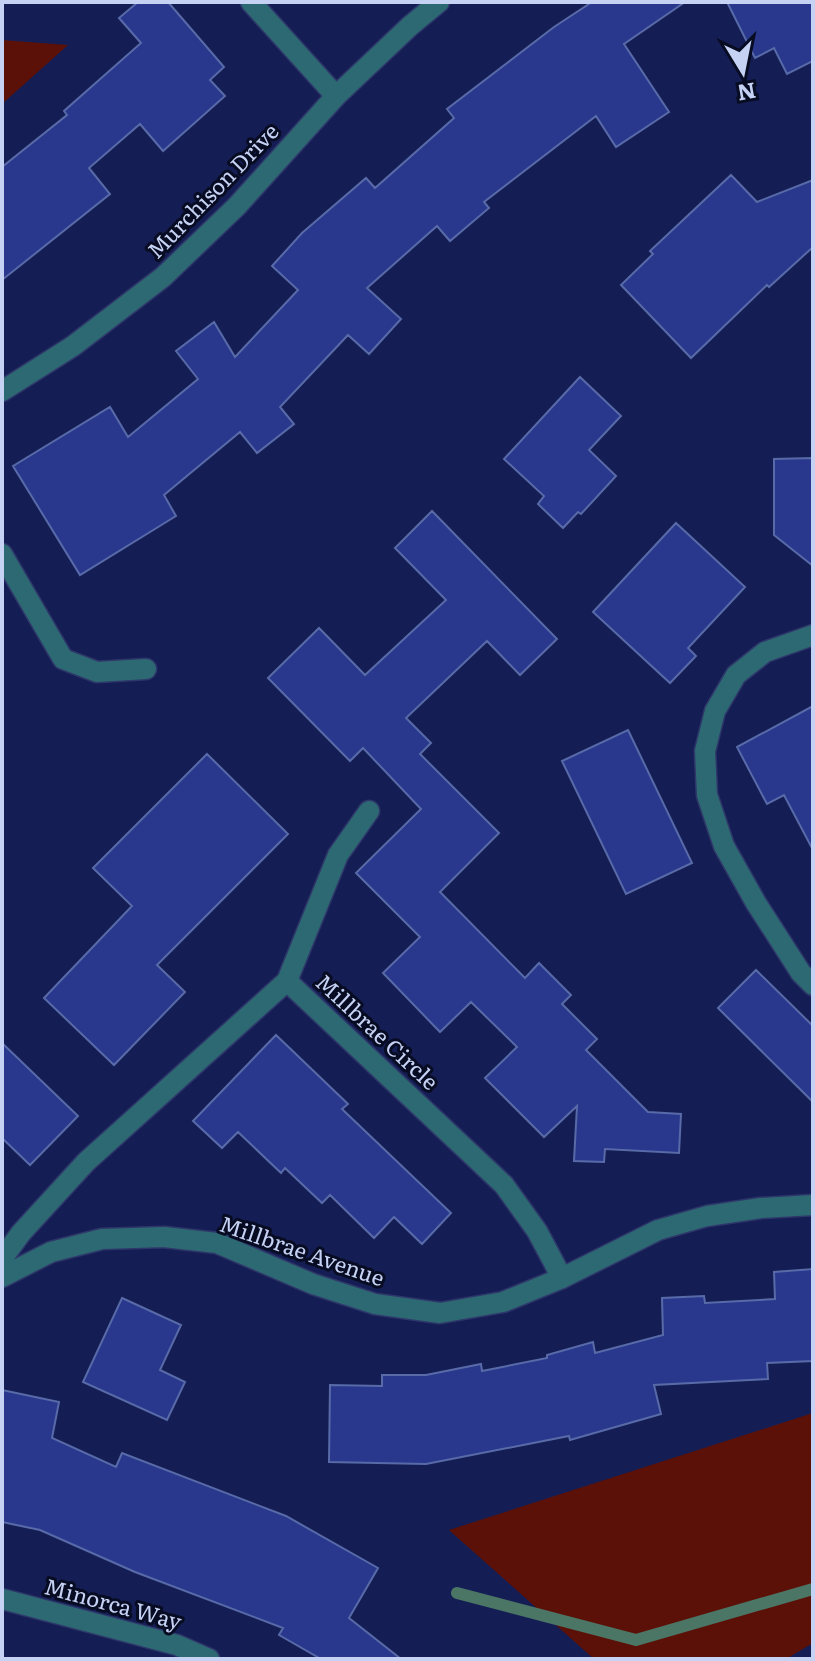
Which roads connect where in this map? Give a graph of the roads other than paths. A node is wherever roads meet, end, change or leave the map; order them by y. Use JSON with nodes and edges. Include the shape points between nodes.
{"nodes":[{"id":1,"x":251,"y":2,"type":"edge"},
{"id":2,"x":439,"y":2,"type":"edge"},
{"id":3,"x":336,"y":96,"type":"junction"},
{"id":4,"x":2,"y":391,"type":"edge"},
{"id":5,"x":2,"y":554,"type":"edge"},
{"id":6,"x":813,"y":635,"type":"edge"},
{"id":7,"x":146,"y":669,"type":"dead end"},
{"id":8,"x":369,"y":811,"type":"dead end"},
{"id":9,"x":287,"y":981,"type":"junction"},
{"id":10,"x":813,"y":985,"type":"edge"},
{"id":11,"x":813,"y":1205,"type":"edge"},
{"id":12,"x":2,"y":1259,"type":"edge"},
{"id":13,"x":2,"y":1277,"type":"edge"},
{"id":14,"x":562,"y":1278,"type":"junction"},
{"id":15,"x":2,"y":1599,"type":"edge"},
{"id":16,"x":209,"y":1659,"type":"edge"}],
"edges":[{"from":1,"to":3,"type":"street"},
{"from":2,"to":3,"type":"street","name":"Murchison Drive"},
{"from":3,"to":4,"type":"street","name":"Murchison Drive","via":[[237,206],[163,277],[73,346]]},
{"from":5,"to":7,"type":"street","via":[[63,659],[97,672]]},
{"from":6,"to":10,"type":"street","via":[[765,652],[736,675],[715,711],[705,751],[707,795],[724,846]]},
{"from":8,"to":9,"type":"street","via":[[338,855]]},
{"from":9,"to":12,"type":"street","name":"Millbrae Circle","via":[[86,1162]]},
{"from":9,"to":14,"type":"street","name":"Millbrae Circle","via":[[504,1185]]},
{"from":11,"to":14,"type":"street","name":"Millbrae Avenue","via":[[707,1216],[658,1230]]},
{"from":13,"to":14,"type":"street","name":"Millbrae Avenue","via":[[51,1252],[102,1239],[164,1237],[217,1243],[375,1304],[440,1313],[503,1302]]},
{"from":15,"to":16,"type":"street","name":"Minorca Way","via":[[177,1645]]}]}
